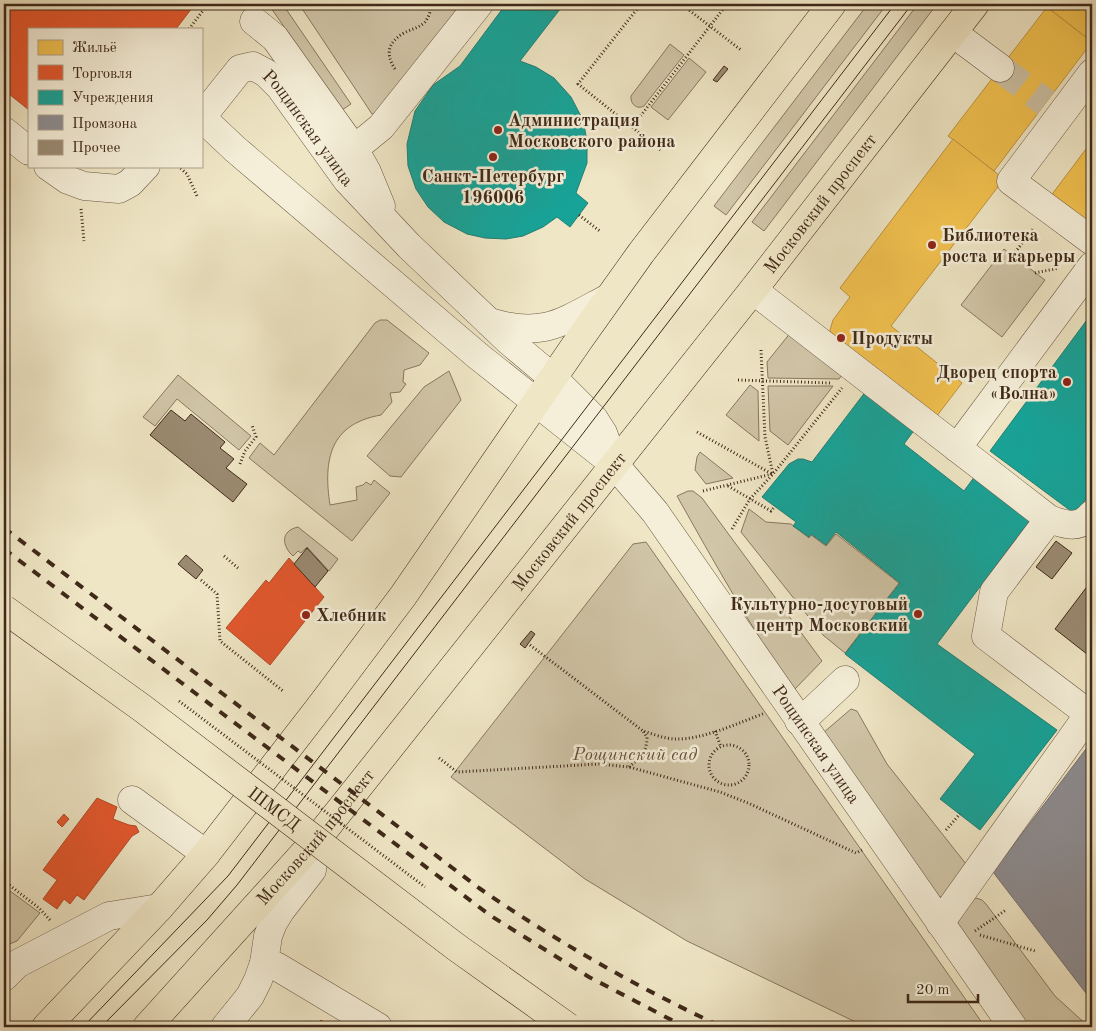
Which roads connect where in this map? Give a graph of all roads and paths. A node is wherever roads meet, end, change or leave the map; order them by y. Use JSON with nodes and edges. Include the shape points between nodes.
{"nodes":[{"id":1,"x":208,"y":4,"type":"edge"},
{"id":2,"x":432,"y":4,"type":"edge"},
{"id":3,"x":479,"y":4,"type":"edge"},
{"id":4,"x":641,"y":4,"type":"edge"},
{"id":5,"x":681,"y":4,"type":"edge"},
{"id":6,"x":727,"y":4,"type":"edge"},
{"id":7,"x":832,"y":4,"type":"edge"},
{"id":8,"x":975,"y":4,"type":"edge"},
{"id":9,"x":255,"y":12,"type":"edge"},
{"id":10,"x":710,"y":26,"type":"junction"},
{"id":11,"x":190,"y":28,"type":"edge"},
{"id":12,"x":953,"y":33,"type":"junction"},
{"id":13,"x":740,"y":50,"type":"dead end"},
{"id":14,"x":390,"y":61,"type":"dead end"},
{"id":15,"x":253,"y":66,"type":"junction"},
{"id":16,"x":1000,"y":68,"type":"tunnel mouth"},
{"id":17,"x":1092,"y":73,"type":"edge"},
{"id":18,"x":202,"y":118,"type":"edge"},
{"id":19,"x":632,"y":127,"type":"junction"},
{"id":20,"x":4,"y":131,"type":"edge"},
{"id":21,"x":354,"y":149,"type":"junction"},
{"id":22,"x":28,"y":150,"type":"edge"},
{"id":23,"x":662,"y":151,"type":"dead end"},
{"id":24,"x":51,"y":168,"type":"edge"},
{"id":25,"x":144,"y":168,"type":"edge"},
{"id":26,"x":180,"y":168,"type":"edge"},
{"id":27,"x":197,"y":196,"type":"dead end"},
{"id":28,"x":1048,"y":209,"type":"junction"},
{"id":29,"x":579,"y":215,"type":"dead end"},
{"id":30,"x":387,"y":221,"type":"junction"},
{"id":31,"x":600,"y":232,"type":"dead end"},
{"id":32,"x":1092,"y":242,"type":"edge"},
{"id":33,"x":1013,"y":255,"type":"dead end"},
{"id":34,"x":1092,"y":266,"type":"edge"},
{"id":35,"x":753,"y":290,"type":"junction"},
{"id":36,"x":608,"y":298,"type":"junction"},
{"id":37,"x":489,"y":322,"type":"junction"},
{"id":38,"x":761,"y":350,"type":"dead end"},
{"id":39,"x":553,"y":378,"type":"junction"},
{"id":40,"x":738,"y":380,"type":"dead end"},
{"id":41,"x":763,"y":382,"type":"junction"},
{"id":42,"x":537,"y":402,"type":"junction"},
{"id":43,"x":252,"y":425,"type":"dead end"},
{"id":44,"x":697,"y":432,"type":"dead end"},
{"id":45,"x":957,"y":448,"type":"junction"},
{"id":46,"x":240,"y":464,"type":"dead end"},
{"id":47,"x":614,"y":464,"type":"junction"},
{"id":48,"x":773,"y":474,"type":"junction"},
{"id":49,"x":728,"y":485,"type":"junction"},
{"id":50,"x":703,"y":491,"type":"dead end"},
{"id":51,"x":750,"y":499,"type":"junction"},
{"id":52,"x":775,"y":506,"type":"dead end"},
{"id":53,"x":1092,"y":514,"type":"edge"},
{"id":54,"x":1049,"y":519,"type":"junction"},
{"id":55,"x":732,"y":529,"type":"dead end"},
{"id":56,"x":224,"y":556,"type":"dead end"},
{"id":57,"x":238,"y":568,"type":"dead end"},
{"id":58,"x":202,"y":580,"type":"dead end"},
{"id":59,"x":4,"y":609,"type":"edge"},
{"id":60,"x":4,"y":620,"type":"edge"},
{"id":61,"x":530,"y":645,"type":"dead end"},
{"id":62,"x":845,"y":680,"type":"dead end"},
{"id":63,"x":283,"y":691,"type":"dead end"},
{"id":64,"x":179,"y":701,"type":"dead end"},
{"id":65,"x":770,"y":712,"type":"dead end"},
{"id":66,"x":1091,"y":712,"type":"edge"},
{"id":67,"x":799,"y":721,"type":"junction"},
{"id":68,"x":643,"y":731,"type":"junction"},
{"id":69,"x":715,"y":731,"type":"junction"},
{"id":70,"x":721,"y":747,"type":"junction"},
{"id":71,"x":439,"y":758,"type":"dead end"},
{"id":72,"x":629,"y":767,"type":"junction"},
{"id":73,"x":723,"y":784,"type":"junction"},
{"id":74,"x":720,"y":792,"type":"junction"},
{"id":75,"x":132,"y":800,"type":"dead end"},
{"id":76,"x":960,"y":814,"type":"dead end"},
{"id":77,"x":946,"y":830,"type":"dead end"},
{"id":78,"x":317,"y":839,"type":"junction"},
{"id":79,"x":866,"y":848,"type":"dead end"},
{"id":80,"x":206,"y":854,"type":"junction"},
{"id":81,"x":4,"y":881,"type":"edge"},
{"id":82,"x":424,"y":887,"type":"dead end"},
{"id":83,"x":159,"y":908,"type":"junction"},
{"id":84,"x":940,"y":923,"type":"junction"},
{"id":85,"x":53,"y":925,"type":"dead end"},
{"id":86,"x":972,"y":933,"type":"dead end"},
{"id":87,"x":1035,"y":951,"type":"dead end"},
{"id":88,"x":264,"y":963,"type":"junction"},
{"id":89,"x":8,"y":969,"type":"edge"},
{"id":90,"x":46,"y":1027,"type":"edge"},
{"id":91,"x":147,"y":1027,"type":"edge"},
{"id":92,"x":225,"y":1027,"type":"edge"},
{"id":93,"x":378,"y":1027,"type":"edge"},
{"id":94,"x":552,"y":1027,"type":"edge"},
{"id":95,"x":568,"y":1027,"type":"edge"},
{"id":96,"x":1013,"y":1027,"type":"edge"}],
"edges":[{"from":1,"to":11,"type":"path"},
{"from":2,"to":14,"type":"path","via":[[426,20],[403,33],[390,47]]},
{"from":3,"to":21,"type":"street","via":[[381,127]]},
{"from":4,"to":19,"type":"path","via":[[578,84]]},
{"from":5,"to":10,"type":"path"},
{"from":6,"to":10,"type":"path"},
{"from":7,"to":36,"type":"main road"},
{"from":8,"to":12,"type":"main road","name":"Московский проспект"},
{"from":9,"to":15,"type":"street"},
{"from":9,"to":21,"type":"street"},
{"from":10,"to":13,"type":"path"},
{"from":10,"to":19,"type":"path"},
{"from":12,"to":16,"type":"street"},
{"from":12,"to":35,"type":"main road","name":"Московский проспект"},
{"from":15,"to":18,"type":"street","name":"Рощинская улица","via":[[240,69]]},
{"from":15,"to":30,"type":"street","name":"Рощинская улица","via":[[280,87],[347,180]]},
{"from":17,"to":28,"type":"street","via":[[1054,109],[1011,181]]},
{"from":18,"to":42,"type":"street","name":"Рощинская улица","via":[[235,150]]},
{"from":19,"to":23,"type":"path"},
{"from":20,"to":22,"type":"street"},
{"from":21,"to":30,"type":"street"},
{"from":24,"to":25,"type":"street","via":[[84,186],[119,189]]},
{"from":26,"to":27,"type":"path","via":[[187,174]]},
{"from":28,"to":32,"type":"street"},
{"from":28,"to":33,"type":"path"},
{"from":29,"to":31,"type":"path"},
{"from":30,"to":37,"type":"street","name":"Рощинская улица"},
{"from":34,"to":45,"type":"street"},
{"from":35,"to":45,"type":"street"},
{"from":35,"to":47,"type":"main road","name":"Московский проспект"},
{"from":36,"to":37,"type":"street","via":[[559,324],[540,329],[520,329]]},
{"from":36,"to":39,"type":"main road"},
{"from":37,"to":39,"type":"street","name":"Рощинская улица"},
{"from":38,"to":41,"type":"path"},
{"from":39,"to":42,"type":"main road"},
{"from":39,"to":47,"type":"street","name":"Рощинская улица","via":[[594,419],[603,433]]},
{"from":40,"to":41,"type":"path"},
{"from":41,"to":48,"type":"path","via":[[765,437]]},
{"from":41,"to":48,"type":"path","via":[[846,383]]},
{"from":42,"to":47,"type":"street","name":"Рощинская улица"},
{"from":42,"to":80,"type":"main road","via":[[402,596]]},
{"from":43,"to":46,"type":"path","via":[[256,437]]},
{"from":44,"to":48,"type":"path"},
{"from":45,"to":54,"type":"street"},
{"from":47,"to":67,"type":"street","name":"Рощинская улица","via":[[654,512]]},
{"from":47,"to":78,"type":"main road","name":"Московский проспект"},
{"from":48,"to":49,"type":"path"},
{"from":48,"to":51,"type":"path"},
{"from":49,"to":50,"type":"path"},
{"from":49,"to":51,"type":"path"},
{"from":51,"to":52,"type":"path","via":[[771,511]]},
{"from":51,"to":55,"type":"path"},
{"from":53,"to":54,"type":"street","via":[[1088,520],[1069,526]]},
{"from":54,"to":66,"type":"street","via":[[994,592],[986,636]]},
{"from":56,"to":57,"type":"path"},
{"from":58,"to":63,"type":"path","via":[[217,594],[220,641]]},
{"from":59,"to":95,"type":"main road","name":"ШМСД","bridge":true,"via":[[142,708],[456,947]]},
{"from":60,"to":94,"type":"main road","name":"ШМСД","via":[[135,713]]},
{"from":61,"to":68,"type":"path"},
{"from":62,"to":67,"type":"street"},
{"from":64,"to":82,"type":"path","bridge":true},
{"from":65,"to":69,"type":"path"},
{"from":66,"to":84,"type":"street"},
{"from":67,"to":84,"type":"street","name":"Рощинская улица"},
{"from":68,"to":69,"type":"path","via":[[676,739]]},
{"from":68,"to":72,"type":"path","via":[[647,745],[639,759]]},
{"from":69,"to":70,"type":"path"},
{"from":70,"to":73,"type":"path","via":[[711,756],[709,770]]},
{"from":70,"to":73,"type":"path","via":[[728,745],[741,749],[749,761],[747,775],[742,780],[730,786]]},
{"from":71,"to":72,"type":"path","via":[[457,772],[598,764]]},
{"from":72,"to":74,"type":"path"},
{"from":73,"to":74,"type":"path"},
{"from":74,"to":79,"type":"path","via":[[856,853]]},
{"from":75,"to":80,"type":"street"},
{"from":76,"to":77,"type":"path"},
{"from":78,"to":88,"type":"street","via":[[312,870],[273,923]]},
{"from":78,"to":91,"type":"main road","name":"Московский проспект"},
{"from":80,"to":83,"type":"main road"},
{"from":81,"to":85,"type":"path","via":[[39,908]]},
{"from":83,"to":89,"type":"street","via":[[109,916]]},
{"from":83,"to":90,"type":"main road"},
{"from":84,"to":96,"type":"street","name":"Рощинская улица"},
{"from":86,"to":87,"type":"path"},
{"from":88,"to":92,"type":"street","via":[[250,996]]},
{"from":88,"to":93,"type":"street","via":[[276,966]]}]}
